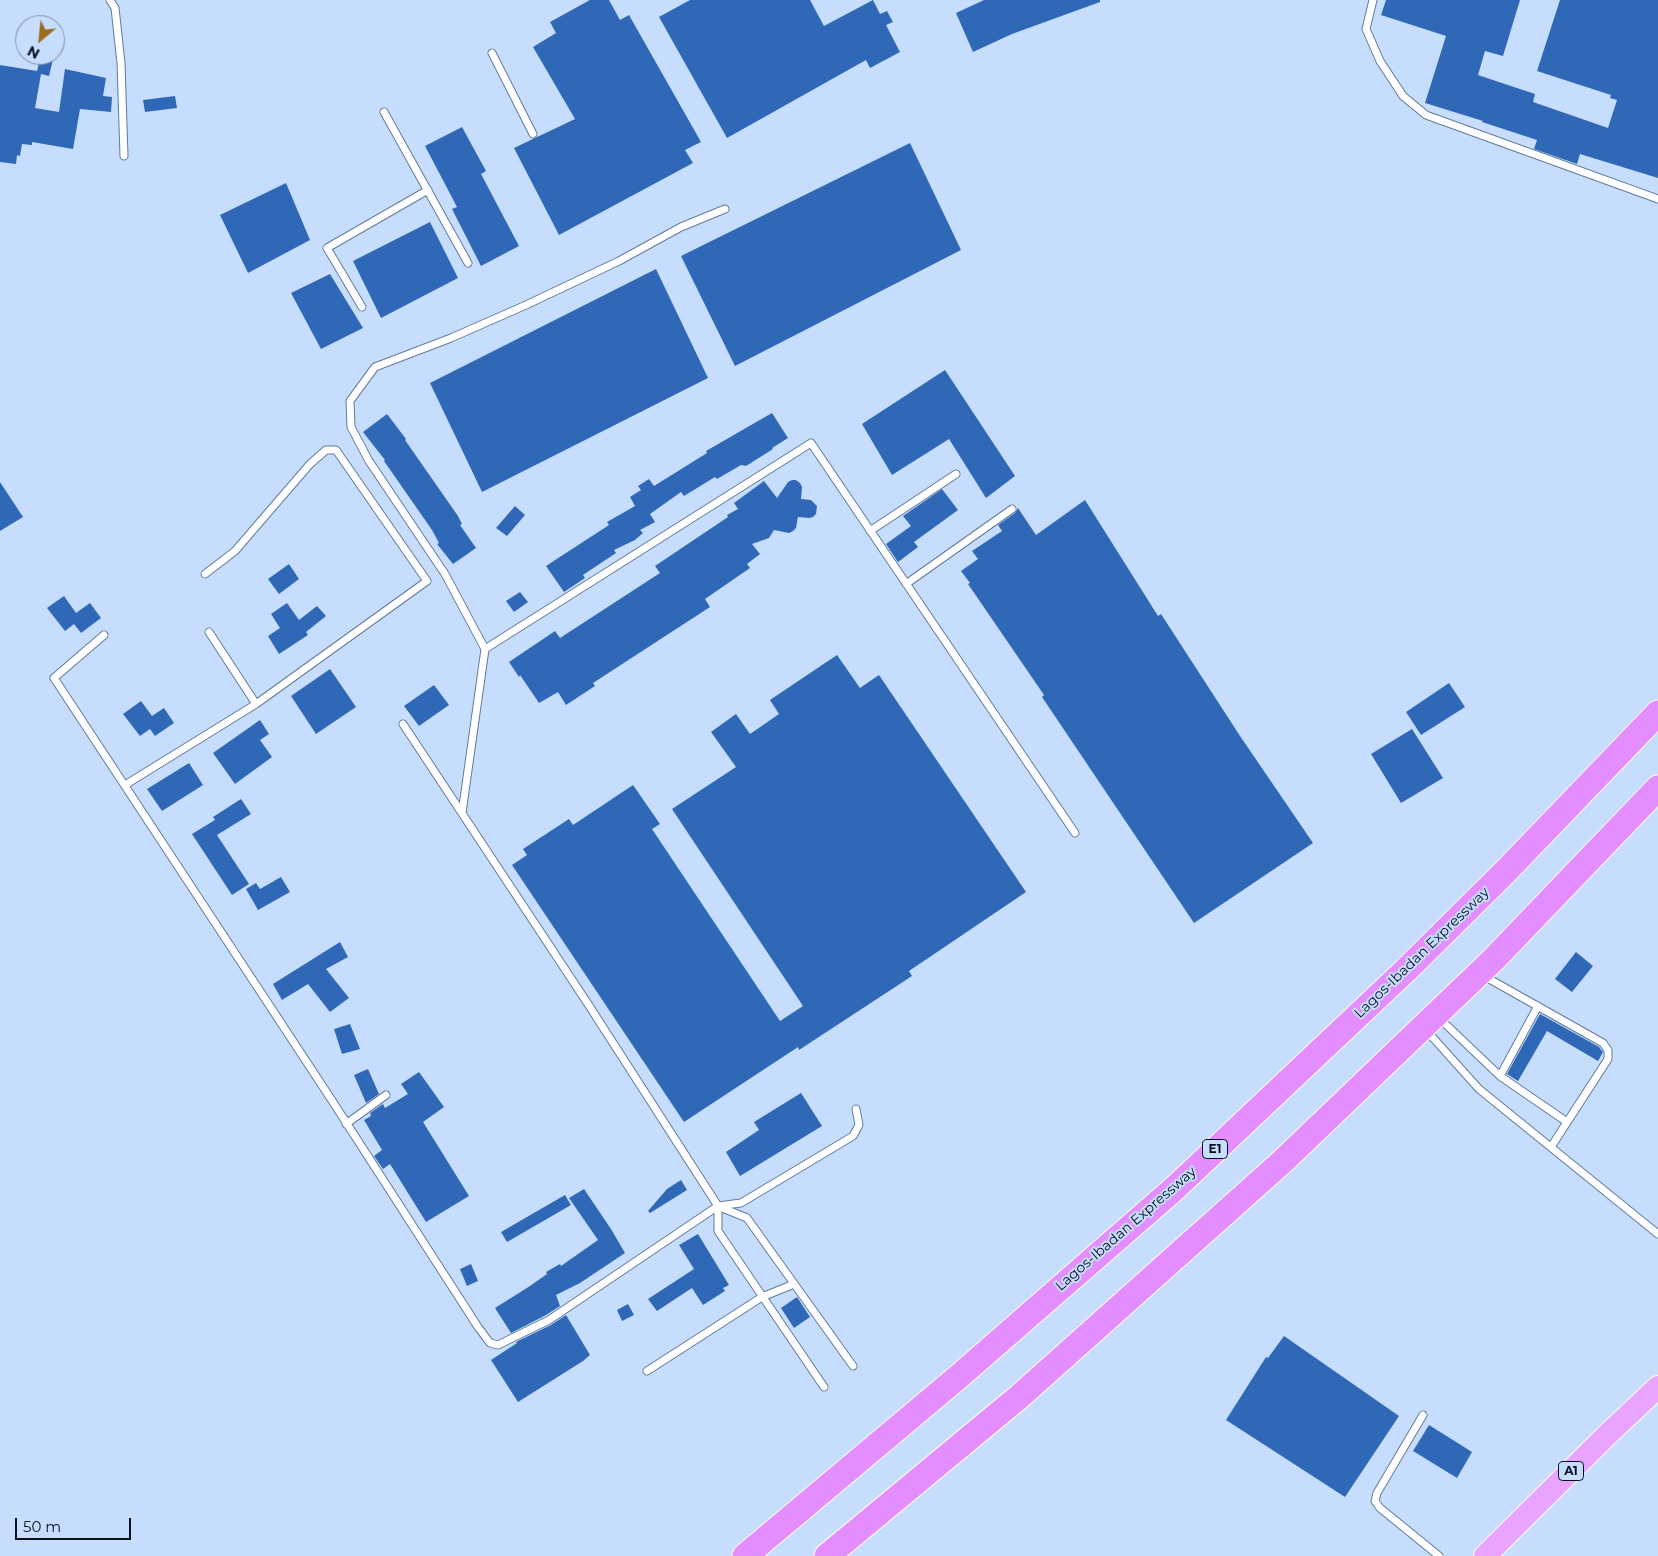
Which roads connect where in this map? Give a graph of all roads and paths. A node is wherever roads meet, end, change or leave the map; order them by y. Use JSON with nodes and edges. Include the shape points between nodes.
{"nodes":[{"id":1,"x":110,"y":0,"type":"edge"},
{"id":2,"x":1373,"y":0,"type":"edge"},
{"id":3,"x":492,"y":53,"type":"dead end"},
{"id":4,"x":384,"y":112,"type":"dead end"},
{"id":5,"x":533,"y":134,"type":"dead end"},
{"id":6,"x":124,"y":156,"type":"dead end"},
{"id":7,"x":428,"y":190,"type":"junction"},
{"id":8,"x":1658,"y":199,"type":"edge"},
{"id":9,"x":725,"y":209,"type":"dead end"},
{"id":10,"x":468,"y":263,"type":"dead end"},
{"id":11,"x":362,"y":307,"type":"dead end"},
{"id":12,"x":956,"y":474,"type":"dead end"},
{"id":13,"x":1012,"y":510,"type":"dead end"},
{"id":14,"x":870,"y":531,"type":"junction"},
{"id":15,"x":205,"y":574,"type":"dead end"},
{"id":16,"x":906,"y":584,"type":"junction"},
{"id":17,"x":209,"y":632,"type":"dead end"},
{"id":18,"x":104,"y":635,"type":"dead end"},
{"id":19,"x":485,"y":650,"type":"junction"},
{"id":20,"x":256,"y":704,"type":"junction"},
{"id":21,"x":1658,"y":712,"type":"edge"},
{"id":22,"x":403,"y":724,"type":"dead end"},
{"id":23,"x":124,"y":785,"type":"junction"},
{"id":24,"x":1658,"y":788,"type":"edge"},
{"id":25,"x":462,"y":813,"type":"junction"},
{"id":26,"x":1075,"y":833,"type":"dead end"},
{"id":27,"x":1479,"y":973,"type":"junction"},
{"id":28,"x":1538,"y":1006,"type":"junction"},
{"id":29,"x":1429,"y":1022,"type":"junction"},
{"id":30,"x":1500,"y":1076,"type":"junction"},
{"id":31,"x":386,"y":1095,"type":"dead end"},
{"id":32,"x":856,"y":1109,"type":"dead end"},
{"id":33,"x":1567,"y":1122,"type":"junction"},
{"id":34,"x":346,"y":1124,"type":"junction"},
{"id":35,"x":1551,"y":1148,"type":"junction"},
{"id":36,"x":718,"y":1206,"type":"junction"},
{"id":37,"x":1658,"y":1234,"type":"edge"},
{"id":38,"x":794,"y":1284,"type":"junction"},
{"id":39,"x":762,"y":1297,"type":"junction"},
{"id":40,"x":853,"y":1366,"type":"dead end"},
{"id":41,"x":647,"y":1371,"type":"dead end"},
{"id":42,"x":1658,"y":1387,"type":"edge"},
{"id":43,"x":824,"y":1388,"type":"dead end"},
{"id":44,"x":1423,"y":1415,"type":"dead end"},
{"id":45,"x":745,"y":1556,"type":"edge"},
{"id":46,"x":827,"y":1556,"type":"edge"},
{"id":47,"x":1439,"y":1556,"type":"edge"},
{"id":48,"x":1485,"y":1556,"type":"edge"}],
"edges":[{"from":1,"to":6,"type":"lane","via":[[115,8],[121,63]]},
{"from":2,"to":8,"type":"lane","via":[[1366,29],[1380,61],[1403,96],[1426,115]]},
{"from":3,"to":5,"type":"lane"},
{"from":4,"to":7,"type":"lane"},
{"from":7,"to":10,"type":"lane"},
{"from":7,"to":11,"type":"lane","via":[[327,248]]},
{"from":9,"to":19,"type":"lane","via":[[681,227],[619,261],[526,305],[375,366],[350,401],[351,427],[369,461],[445,574]]},
{"from":12,"to":14,"type":"lane"},
{"from":13,"to":16,"type":"lane"},
{"from":14,"to":16,"type":"lane"},
{"from":14,"to":19,"type":"lane","via":[[811,443]]},
{"from":15,"to":20,"type":"lane","via":[[236,551],[310,464],[326,450],[336,450],[427,581]]},
{"from":16,"to":26,"type":"lane"},
{"from":17,"to":20,"type":"lane"},
{"from":18,"to":23,"type":"lane","via":[[54,678]]},
{"from":19,"to":25,"type":"lane"},
{"from":20,"to":23,"type":"lane"},
{"from":21,"to":45,"type":"highway","name":"Lagos-Ibadan Expressway","number":"E1","via":[[1413,963],[1175,1188],[958,1378]]},
{"from":22,"to":25,"type":"lane"},
{"from":23,"to":34,"type":"lane"},
{"from":24,"to":27,"type":"highway"},
{"from":25,"to":36,"type":"lane"},
{"from":27,"to":28,"type":"lane"},
{"from":27,"to":29,"type":"highway"},
{"from":28,"to":30,"type":"lane"},
{"from":28,"to":33,"type":"lane","via":[[1602,1043],[1608,1050],[1608,1059]]},
{"from":29,"to":30,"type":"lane"},
{"from":29,"to":35,"type":"lane","via":[[1479,1090]]},
{"from":29,"to":46,"type":"highway","via":[[1283,1162],[1028,1389]]},
{"from":30,"to":33,"type":"lane"},
{"from":31,"to":34,"type":"lane"},
{"from":32,"to":36,"type":"lane","via":[[859,1125],[853,1136],[741,1203]]},
{"from":33,"to":35,"type":"lane"},
{"from":34,"to":36,"type":"lane","via":[[478,1327],[490,1343],[498,1345],[549,1320]]},
{"from":35,"to":37,"type":"lane"},
{"from":36,"to":38,"type":"lane","via":[[747,1218]]},
{"from":36,"to":39,"type":"lane","via":[[718,1231]]},
{"from":38,"to":39,"type":"lane"},
{"from":38,"to":40,"type":"lane"},
{"from":39,"to":41,"type":"lane"},
{"from":39,"to":43,"type":"lane"},
{"from":42,"to":48,"type":"highway","number":"A1"},
{"from":44,"to":47,"type":"lane","via":[[1375,1501]]}]}
